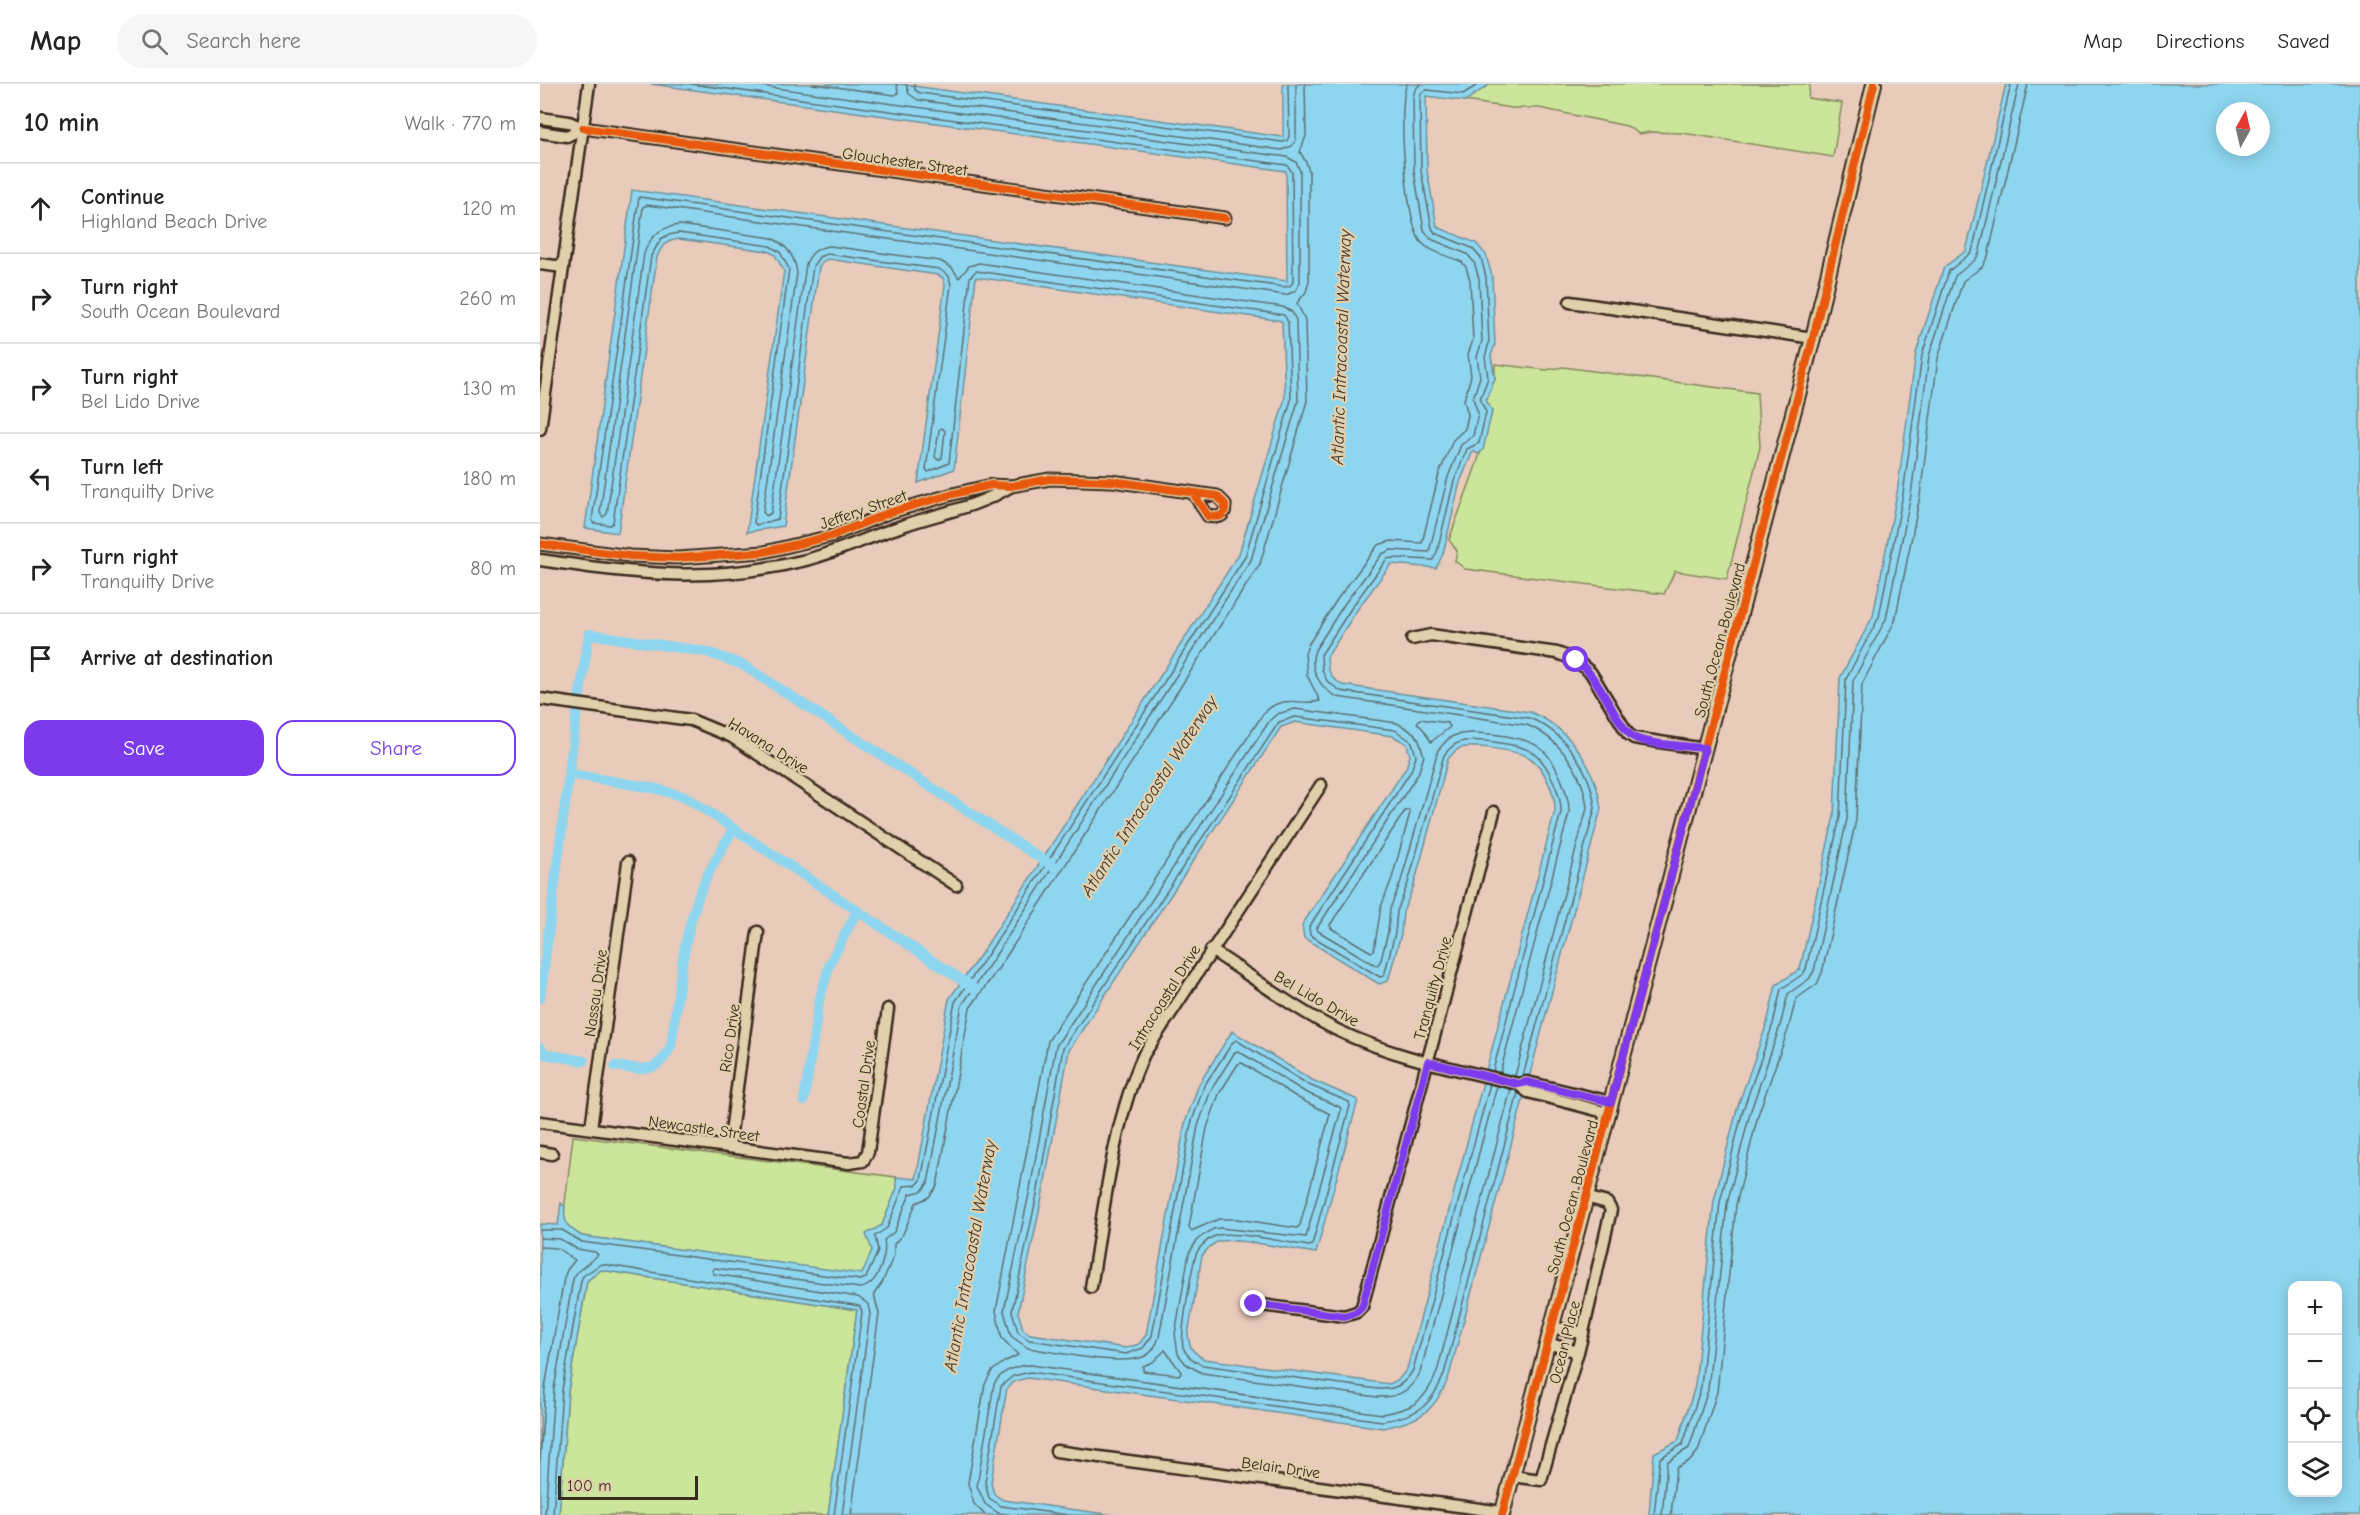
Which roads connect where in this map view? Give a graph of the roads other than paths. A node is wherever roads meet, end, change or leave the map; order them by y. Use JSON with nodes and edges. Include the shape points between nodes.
{"nodes":[{"id":1,"x":589,"y":84,"type":"edge"},
{"id":2,"x":1874,"y":84,"type":"edge"},
{"id":3,"x":540,"y":118,"type":"edge"},
{"id":4,"x":583,"y":128,"type":"junction"},
{"id":5,"x":540,"y":132,"type":"edge"},
{"id":6,"x":1225,"y":218,"type":"dead end"},
{"id":7,"x":540,"y":264,"type":"edge"},
{"id":8,"x":563,"y":267,"type":"junction"},
{"id":9,"x":1570,"y":303,"type":"dead end"},
{"id":10,"x":1813,"y":338,"type":"junction"},
{"id":11,"x":542,"y":406,"type":"edge"},
{"id":12,"x":540,"y":429,"type":"edge"},
{"id":13,"x":1011,"y":486,"type":"junction"},
{"id":14,"x":1193,"y":493,"type":"dead end"},
{"id":15,"x":540,"y":544,"type":"edge"},
{"id":16,"x":678,"y":558,"type":"junction"},
{"id":17,"x":540,"y":560,"type":"edge"},
{"id":18,"x":678,"y":575,"type":"junction"},
{"id":19,"x":1412,"y":639,"type":"dead end"},
{"id":20,"x":540,"y":699,"type":"edge"},
{"id":21,"x":1705,"y":748,"type":"junction"},
{"id":22,"x":1321,"y":785,"type":"dead end"},
{"id":23,"x":1494,"y":812,"type":"dead end"},
{"id":24,"x":628,"y":862,"type":"dead end"},
{"id":25,"x":956,"y":885,"type":"dead end"},
{"id":26,"x":758,"y":932,"type":"dead end"},
{"id":27,"x":1211,"y":950,"type":"junction"},
{"id":28,"x":888,"y":1009,"type":"dead end"},
{"id":29,"x":1428,"y":1062,"type":"junction"},
{"id":30,"x":1609,"y":1108,"type":"junction"},
{"id":31,"x":540,"y":1122,"type":"edge"},
{"id":32,"x":591,"y":1128,"type":"junction"},
{"id":33,"x":729,"y":1147,"type":"junction"},
{"id":34,"x":540,"y":1152,"type":"edge"},
{"id":35,"x":552,"y":1154,"type":"dead end"},
{"id":36,"x":863,"y":1161,"type":"joint"},
{"id":37,"x":1586,"y":1197,"type":"junction"},
{"id":38,"x":1091,"y":1287,"type":"dead end"},
{"id":39,"x":1254,"y":1304,"type":"dead end"},
{"id":40,"x":1551,"y":1326,"type":"junction"},
{"id":41,"x":1583,"y":1333,"type":"junction"},
{"id":42,"x":1547,"y":1343,"type":"junction"},
{"id":43,"x":1578,"y":1352,"type":"junction"},
{"id":44,"x":1056,"y":1451,"type":"dead end"},
{"id":45,"x":1512,"y":1476,"type":"junction"},
{"id":46,"x":1502,"y":1514,"type":"edge"}],
"edges":[{"from":1,"to":4,"type":"street"},
{"from":2,"to":10,"type":"main road","name":"South Ocean Boulevard"},
{"from":3,"to":4,"type":"street","name":"Glouchester Street"},
{"from":4,"to":5,"type":"street","name":"Glouchester Street","via":[[567,136]]},
{"from":4,"to":6,"type":"street","name":"Glouchester Street"},
{"from":4,"to":8,"type":"street"},
{"from":7,"to":8,"type":"street"},
{"from":8,"to":11,"type":"street"},
{"from":9,"to":10,"type":"street"},
{"from":10,"to":21,"type":"main road","name":"South Ocean Boulevard"},
{"from":11,"to":12,"type":"street"},
{"from":13,"to":14,"type":"street","name":"Jeffery Street","via":[[1050,479],[1112,481]]},
{"from":13,"to":16,"type":"street","name":"Jeffery Street","via":[[991,485],[928,501],[831,536],[784,548]]},
{"from":13,"to":18,"type":"street","name":"Jeffery Street","via":[[989,498],[806,560],[752,570]]},
{"from":15,"to":16,"type":"street","name":"Jeffery Street"},
{"from":16,"to":18,"type":"street"},
{"from":17,"to":18,"type":"street","name":"Jeffery Street","via":[[630,573]]},
{"from":19,"to":21,"type":"street","via":[[1431,635],[1564,654],[1591,673],[1628,734],[1640,740]]},
{"from":20,"to":25,"type":"street","name":"Havana Drive","via":[[691,720],[725,733]]},
{"from":21,"to":30,"type":"main road","name":"South Ocean Boulevard"},
{"from":22,"to":27,"type":"street","name":"Intracoastal Drive"},
{"from":23,"to":29,"type":"street","name":"Tranquilty Drive"},
{"from":24,"to":32,"type":"street","name":"Nassau Drive"},
{"from":26,"to":33,"type":"street","name":"Rico Drive"},
{"from":27,"to":29,"type":"street","name":"Bel Lido Drive","via":[[1338,1030]]},
{"from":27,"to":38,"type":"street","name":"Intracoastal Drive","via":[[1152,1039],[1130,1086]]},
{"from":28,"to":36,"type":"street","name":"Coastal Drive","via":[[868,1152]]},
{"from":29,"to":30,"type":"street","name":"Bel Lido Drive"},
{"from":29,"to":39,"type":"street","name":"Tranquilty Drive","via":[[1362,1307],[1344,1316]]},
{"from":30,"to":37,"type":"main road","name":"South Ocean Boulevard"},
{"from":31,"to":32,"type":"street","name":"Newcastle Street"},
{"from":32,"to":33,"type":"street","name":"Newcastle Street"},
{"from":33,"to":36,"type":"street","name":"Newcastle Street","via":[[849,1163]]},
{"from":34,"to":35,"type":"street"},
{"from":37,"to":40,"type":"main road","name":"South Ocean Boulevard"},
{"from":37,"to":41,"type":"street","name":"Ocean Place","via":[[1607,1203],[1611,1210]]},
{"from":40,"to":41,"type":"street"},
{"from":40,"to":42,"type":"main road","name":"South Ocean Boulevard"},
{"from":41,"to":43,"type":"street","name":"Ocean Place"},
{"from":42,"to":43,"type":"street"},
{"from":42,"to":45,"type":"main road","name":"South Ocean Boulevard"},
{"from":43,"to":45,"type":"street","name":"Ocean Place","via":[[1541,1480]]},
{"from":44,"to":46,"type":"street","name":"Belair Drive"},
{"from":45,"to":46,"type":"main road","name":"South Ocean Boulevard"}]}
